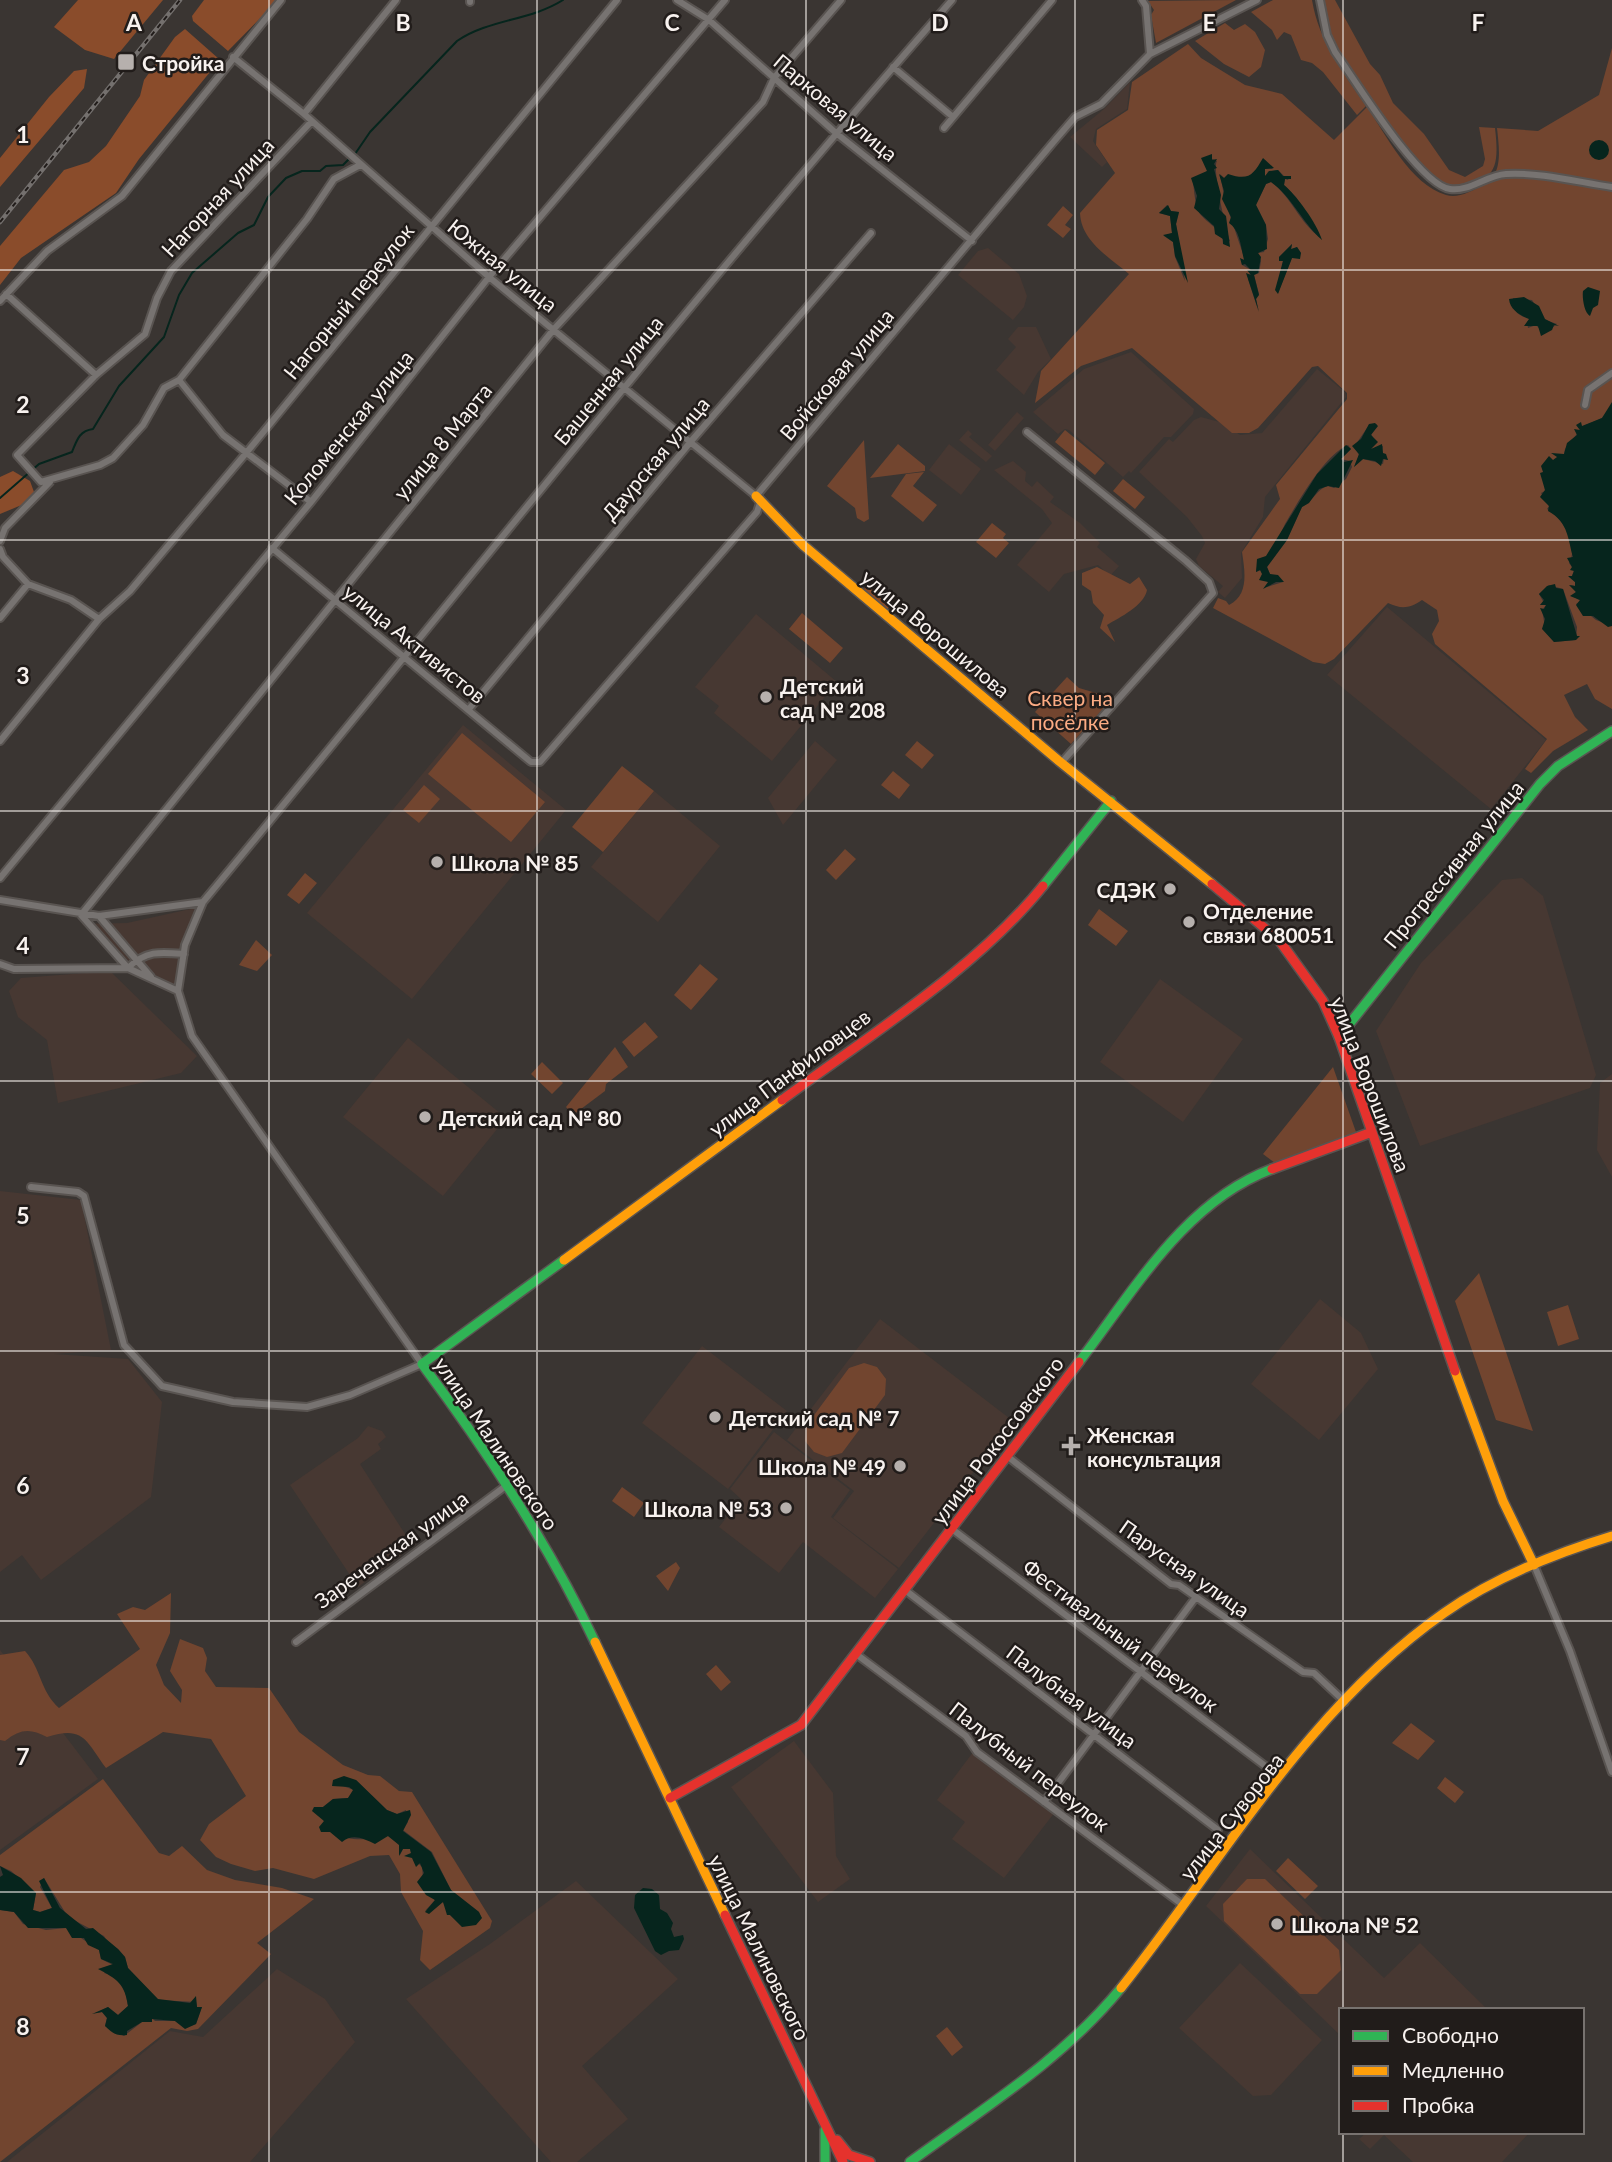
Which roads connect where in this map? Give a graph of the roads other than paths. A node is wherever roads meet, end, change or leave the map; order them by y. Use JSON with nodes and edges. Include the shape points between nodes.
{"nodes":[{"id":1,"x":281,"y":0,"type":"edge"},
{"id":2,"x":396,"y":0,"type":"edge"},
{"id":3,"x":617,"y":0,"type":"edge"},
{"id":4,"x":677,"y":0,"type":"edge"},
{"id":5,"x":726,"y":0,"type":"edge"},
{"id":6,"x":841,"y":0,"type":"edge"},
{"id":7,"x":952,"y":0,"type":"edge"},
{"id":8,"x":1052,"y":0,"type":"edge"},
{"id":9,"x":1257,"y":0,"type":"edge"},
{"id":10,"x":1320,"y":0,"type":"edge"},
{"id":11,"x":1144,"y":3,"type":"edge"},
{"id":12,"x":709,"y":20,"type":"junction"},
{"id":13,"x":1150,"y":54,"type":"junction"},
{"id":14,"x":233,"y":57,"type":"junction"},
{"id":15,"x":893,"y":67,"type":"junction"},
{"id":16,"x":774,"y":78,"type":"junction"},
{"id":17,"x":304,"y":114,"type":"junction"},
{"id":18,"x":953,"y":117,"type":"junction"},
{"id":19,"x":311,"y":122,"type":"junction"},
{"id":20,"x":944,"y":128,"type":"dead end"},
{"id":21,"x":835,"y":133,"type":"junction"},
{"id":22,"x":360,"y":165,"type":"junction"},
{"id":23,"x":1612,"y":187,"type":"edge"},
{"id":24,"x":430,"y":228,"type":"junction"},
{"id":25,"x":871,"y":233,"type":"dead end"},
{"id":26,"x":972,"y":241,"type":"junction"},
{"id":27,"x":489,"y":277,"type":"junction"},
{"id":28,"x":6,"y":294,"type":"junction"},
{"id":29,"x":0,"y":301,"type":"edge"},
{"id":30,"x":554,"y":329,"type":"junction"},
{"id":31,"x":1612,"y":373,"type":"edge"},
{"id":32,"x":96,"y":375,"type":"junction"},
{"id":33,"x":178,"y":380,"type":"junction"},
{"id":34,"x":624,"y":387,"type":"junction"},
{"id":35,"x":1585,"y":404,"type":"dead end"},
{"id":36,"x":1027,"y":432,"type":"dead end"},
{"id":37,"x":691,"y":442,"type":"junction"},
{"id":38,"x":247,"y":452,"type":"junction"},
{"id":39,"x":50,"y":482,"type":"junction"},
{"id":40,"x":756,"y":496,"type":"junction"},
{"id":41,"x":310,"y":502,"type":"junction"},
{"id":42,"x":0,"y":541,"type":"edge"},
{"id":43,"x":272,"y":548,"type":"junction"},
{"id":44,"x":0,"y":549,"type":"edge"},
{"id":45,"x":28,"y":584,"type":"junction"},
{"id":46,"x":333,"y":601,"type":"junction"},
{"id":47,"x":0,"y":618,"type":"edge"},
{"id":48,"x":99,"y":619,"type":"junction"},
{"id":49,"x":404,"y":659,"type":"junction"},
{"id":50,"x":469,"y":709,"type":"junction"},
{"id":51,"x":1612,"y":731,"type":"edge"},
{"id":52,"x":0,"y":741,"type":"edge"},
{"id":53,"x":1061,"y":763,"type":"junction"},
{"id":54,"x":536,"y":764,"type":"joint"},
{"id":55,"x":298,"y":788,"type":"joint"},
{"id":56,"x":1111,"y":801,"type":"junction"},
{"id":57,"x":0,"y":878,"type":"edge"},
{"id":58,"x":0,"y":900,"type":"edge"},
{"id":59,"x":203,"y":902,"type":"junction"},
{"id":60,"x":81,"y":915,"type":"junction"},
{"id":61,"x":100,"y":916,"type":"junction"},
{"id":62,"x":184,"y":954,"type":"junction"},
{"id":63,"x":137,"y":958,"type":"junction"},
{"id":64,"x":0,"y":964,"type":"edge"},
{"id":65,"x":128,"y":968,"type":"junction"},
{"id":66,"x":152,"y":979,"type":"junction"},
{"id":67,"x":178,"y":991,"type":"junction"},
{"id":68,"x":1339,"y":1037,"type":"junction"},
{"id":69,"x":1372,"y":1132,"type":"junction"},
{"id":70,"x":31,"y":1188,"type":"dead end"},
{"id":71,"x":422,"y":1364,"type":"junction"},
{"id":72,"x":1007,"y":1456,"type":"junction"},
{"id":73,"x":507,"y":1485,"type":"junction"},
{"id":74,"x":952,"y":1529,"type":"junction"},
{"id":75,"x":1612,"y":1536,"type":"edge"},
{"id":76,"x":1534,"y":1565,"type":"junction"},
{"id":77,"x":905,"y":1590,"type":"junction"},
{"id":78,"x":1196,"y":1597,"type":"junction"},
{"id":79,"x":296,"y":1642,"type":"dead end"},
{"id":80,"x":856,"y":1654,"type":"junction"},
{"id":81,"x":1140,"y":1672,"type":"junction"},
{"id":82,"x":1345,"y":1702,"type":"junction"},
{"id":83,"x":1094,"y":1734,"type":"junction"},
{"id":84,"x":1268,"y":1768,"type":"dead end"},
{"id":85,"x":1612,"y":1772,"type":"edge"},
{"id":86,"x":670,"y":1798,"type":"junction"},
{"id":87,"x":1044,"y":1802,"type":"junction"},
{"id":88,"x":1218,"y":1830,"type":"dead end"},
{"id":89,"x":1183,"y":1905,"type":"junction"},
{"id":90,"x":825,"y":2124,"type":"junction"},
{"id":91,"x":908,"y":2161,"type":"edge"},
{"id":92,"x":825,"y":2162,"type":"edge"},
{"id":93,"x":843,"y":2162,"type":"edge"},
{"id":94,"x":870,"y":2162,"type":"edge"}],
"edges":[{"from":1,"to":14,"type":"street"},
{"from":2,"to":17,"type":"street"},
{"from":3,"to":24,"type":"street","name":"Нагорный переулок"},
{"from":4,"to":12,"type":"street","name":"Парковая улица"},
{"from":5,"to":12,"type":"street","name":"Коломенская улица"},
{"from":6,"to":16,"type":"street","name":"улица 8 Марта"},
{"from":7,"to":15,"type":"street","name":"Башенная улица"},
{"from":8,"to":18,"type":"street"},
{"from":9,"to":13,"type":"street","name":"Войсковая улица"},
{"from":10,"to":23,"type":"street","via":[[1335,52],[1416,166],[1435,182],[1449,190],[1508,174]]},
{"from":11,"to":13,"type":"street"},
{"from":12,"to":16,"type":"street","name":"Парковая улица"},
{"from":12,"to":27,"type":"street","name":"Коломенская улица"},
{"from":13,"to":26,"type":"street","name":"Войсковая улица","via":[[1101,104],[1075,117]]},
{"from":14,"to":17,"type":"street","name":"Южная улица"},
{"from":14,"to":28,"type":"street","via":[[121,195],[47,251]]},
{"from":15,"to":18,"type":"street"},
{"from":15,"to":21,"type":"street","name":"Башенная улица"},
{"from":16,"to":21,"type":"street","name":"Парковая улица"},
{"from":16,"to":30,"type":"street","name":"улица 8 Марта","via":[[763,102]]},
{"from":17,"to":19,"type":"street","name":"Южная улица"},
{"from":18,"to":20,"type":"street"},
{"from":19,"to":22,"type":"street","name":"Южная улица"},
{"from":19,"to":32,"type":"street","name":"Нагорная улица","via":[[183,257],[164,282],[145,334]]},
{"from":21,"to":26,"type":"street","name":"Парковая улица"},
{"from":21,"to":34,"type":"street","name":"Башенная улица"},
{"from":22,"to":24,"type":"street","name":"Южная улица"},
{"from":22,"to":33,"type":"street","via":[[334,180]]},
{"from":24,"to":27,"type":"street","name":"Южная улица"},
{"from":24,"to":38,"type":"street","name":"Нагорный переулок"},
{"from":25,"to":37,"type":"street","name":"Даурская улица"},
{"from":26,"to":40,"type":"street","name":"Войсковая улица"},
{"from":27,"to":30,"type":"street","name":"Южная улица"},
{"from":27,"to":41,"type":"street","name":"Коломенская улица"},
{"from":28,"to":29,"type":"street"},
{"from":28,"to":32,"type":"street"},
{"from":30,"to":34,"type":"street","name":"Южная улица"},
{"from":30,"to":46,"type":"street","name":"улица 8 Марта"},
{"from":31,"to":35,"type":"street","via":[[1588,390]]},
{"from":32,"to":39,"type":"street","name":"Нагорная улица","via":[[17,454],[41,482]]},
{"from":33,"to":38,"type":"street","via":[[223,435]]},
{"from":33,"to":39,"type":"street","via":[[164,388],[143,425],[113,457]]},
{"from":34,"to":37,"type":"street","name":"Южная улица"},
{"from":34,"to":49,"type":"street","name":"Башенная улица"},
{"from":36,"to":53,"type":"street","via":[[1186,561],[1209,582],[1213,593]]},
{"from":37,"to":40,"type":"street","name":"Южная улица"},
{"from":37,"to":50,"type":"street","name":"Даурская улица"},
{"from":38,"to":41,"type":"street"},
{"from":38,"to":48,"type":"street","name":"Нагорный переулок","via":[[130,591]]},
{"from":39,"to":42,"type":"street","via":[[5,528]]},
{"from":40,"to":53,"type":"street","name":"улица Ворошилова","via":[[803,545]]},
{"from":40,"to":54,"type":"street","name":"Войсковая улица","via":[[760,503],[757,512]]},
{"from":41,"to":43,"type":"street","name":"Коломенская улица"},
{"from":43,"to":46,"type":"street","name":"улица Активистов"},
{"from":43,"to":57,"type":"street","name":"Коломенская улица"},
{"from":44,"to":45,"type":"street"},
{"from":45,"to":47,"type":"street"},
{"from":45,"to":48,"type":"street","via":[[71,600]]},
{"from":46,"to":49,"type":"street","name":"улица Активистов"},
{"from":46,"to":60,"type":"street","name":"улица 8 Марта"},
{"from":48,"to":52,"type":"street","name":"Нагорный переулок"},
{"from":49,"to":50,"type":"street","name":"улица Активистов"},
{"from":49,"to":55,"type":"street","name":"Башенная улица"},
{"from":50,"to":54,"type":"street","name":"улица Активистов"},
{"from":51,"to":68,"type":"street","name":"Прогрессивная улица","via":[[1558,766],[1540,784]]},
{"from":53,"to":56,"type":"street","name":"улица Ворошилова"},
{"from":55,"to":59,"type":"street","name":"улица Малиновского"},
{"from":56,"to":68,"type":"street","name":"улица Ворошилова","via":[[1279,940],[1324,1001]]},
{"from":56,"to":71,"type":"street","name":"улица Панфиловцев","via":[[1028,904],[936,987]]},
{"from":58,"to":60,"type":"street"},
{"from":59,"to":61,"type":"street"},
{"from":59,"to":62,"type":"street","name":"улица Малиновского"},
{"from":60,"to":61,"type":"street"},
{"from":60,"to":65,"type":"street"},
{"from":61,"to":63,"type":"street"},
{"from":62,"to":63,"type":"street","via":[[155,951]]},
{"from":62,"to":67,"type":"street","name":"улица Малиновского"},
{"from":63,"to":65,"type":"street"},
{"from":63,"to":66,"type":"street"},
{"from":64,"to":65,"type":"street","via":[[14,969]]},
{"from":65,"to":66,"type":"street"},
{"from":66,"to":67,"type":"street"},
{"from":67,"to":71,"type":"street","name":"улица Малиновского","via":[[202,1052]]},
{"from":68,"to":69,"type":"street","name":"улица Ворошилова"},
{"from":69,"to":72,"type":"street","name":"улица Рокоссовского","via":[[1248,1178],[1211,1204],[1168,1246]]},
{"from":69,"to":76,"type":"street","name":"улица Ворошилова","via":[[1493,1474]]},
{"from":70,"to":71,"type":"street","via":[[84,1196],[124,1345],[162,1386],[233,1402],[307,1407],[350,1395]]},
{"from":71,"to":73,"type":"street","name":"улица Малиновского"},
{"from":72,"to":74,"type":"street","name":"улица Рокоссовского"},
{"from":72,"to":78,"type":"street","name":"Парусная улица","via":[[1171,1584]]},
{"from":73,"to":79,"type":"street","name":"Зареченская улица"},
{"from":73,"to":86,"type":"street","name":"улица Малиновского","via":[[562,1573]]},
{"from":74,"to":77,"type":"street","name":"улица Рокоссовского"},
{"from":74,"to":81,"type":"street","name":"Фестивальный переулок"},
{"from":75,"to":76,"type":"street","name":"улица Суворова"},
{"from":76,"to":82,"type":"street","name":"улица Суворова","via":[[1472,1595],[1423,1629]]},
{"from":76,"to":85,"type":"street","name":"улица Ворошилова"},
{"from":77,"to":80,"type":"street","name":"улица Рокоссовского"},
{"from":77,"to":83,"type":"street","name":"Палубная улица"},
{"from":78,"to":81,"type":"street"},
{"from":78,"to":82,"type":"street","name":"Парусная улица","via":[[1303,1672],[1314,1673]]},
{"from":80,"to":86,"type":"street","name":"улица Рокоссовского","via":[[801,1725]]},
{"from":80,"to":87,"type":"street","name":"Палубный переулок"},
{"from":81,"to":83,"type":"street"},
{"from":81,"to":84,"type":"street","name":"Фестивальный переулок"},
{"from":82,"to":89,"type":"street","name":"улица Суворова"},
{"from":83,"to":87,"type":"street"},
{"from":83,"to":88,"type":"street","name":"Палубная улица"},
{"from":86,"to":90,"type":"street","name":"улица Малиновского"},
{"from":87,"to":89,"type":"street","name":"Палубный переулок"},
{"from":89,"to":91,"type":"street","name":"улица Суворова","via":[[1085,2030]]},
{"from":90,"to":92,"type":"street"},
{"from":90,"to":93,"type":"street","name":"улица Малиновского"},
{"from":90,"to":94,"type":"street","via":[[849,2155]]}]}
